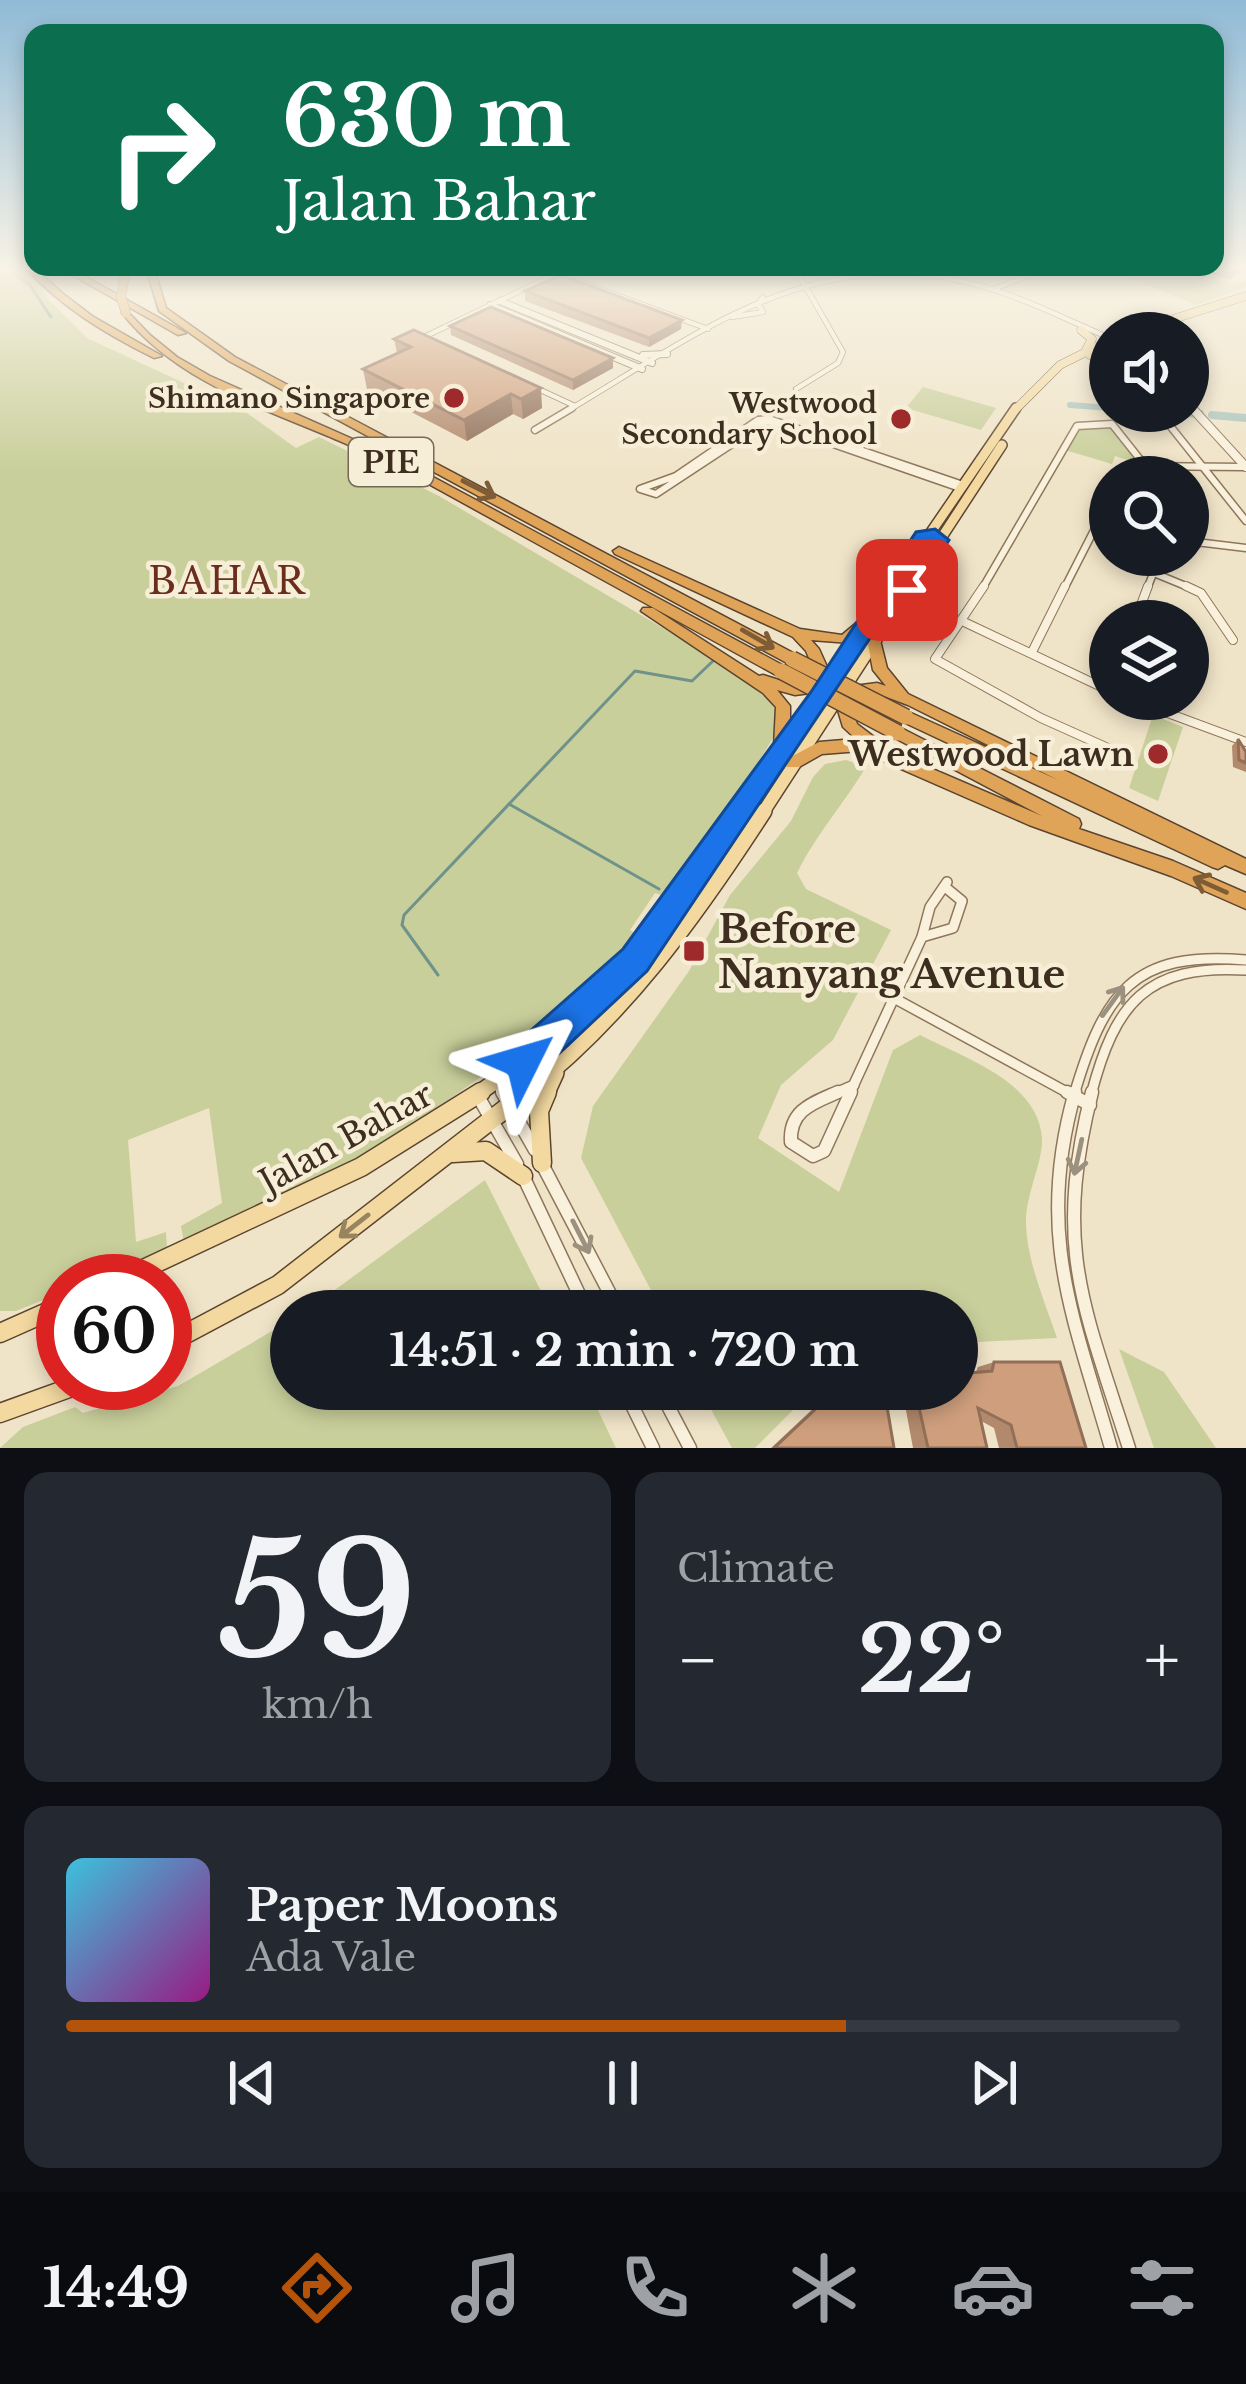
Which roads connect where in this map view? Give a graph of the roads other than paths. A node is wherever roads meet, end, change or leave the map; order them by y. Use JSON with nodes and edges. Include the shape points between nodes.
{"nodes":[{"id":1,"x":117,"y":336,"type":"edge"},
{"id":2,"x":144,"y":336,"type":"edge"},
{"id":3,"x":189,"y":336,"type":"edge"},
{"id":4,"x":199,"y":336,"type":"edge"},
{"id":5,"x":427,"y":336,"type":"edge"},
{"id":6,"x":575,"y":336,"type":"edge"},
{"id":7,"x":700,"y":336,"type":"edge"},
{"id":8,"x":830,"y":336,"type":"edge"},
{"id":9,"x":832,"y":336,"type":"edge"},
{"id":10,"x":1090,"y":336,"type":"edge"},
{"id":11,"x":442,"y":345,"type":"edge"},
{"id":12,"x":1087,"y":353,"type":"junction"},
{"id":13,"x":668,"y":354,"type":"junction"},
{"id":14,"x":627,"y":357,"type":"junction"},
{"id":15,"x":232,"y":359,"type":"junction"},
{"id":16,"x":652,"y":363,"type":"junction"},
{"id":17,"x":194,"y":369,"type":"junction"},
{"id":18,"x":642,"y":369,"type":"junction"},
{"id":19,"x":626,"y":378,"type":"junction"},
{"id":20,"x":516,"y":379,"type":"edge"},
{"id":21,"x":576,"y":406,"type":"junction"},
{"id":22,"x":1209,"y":424,"type":"edge"},
{"id":23,"x":535,"y":430,"type":"dead end"},
{"id":24,"x":1138,"y":456,"type":"edge"},
{"id":25,"x":1245,"y":463,"type":"edge"},
{"id":26,"x":1209,"y":465,"type":"edge"},
{"id":27,"x":1209,"y":478,"type":"edge"},
{"id":28,"x":962,"y":486,"type":"junction"},
{"id":29,"x":1246,"y":521,"type":"edge"},
{"id":30,"x":1089,"y":534,"type":"edge"},
{"id":31,"x":931,"y":539,"type":"junction"},
{"id":32,"x":582,"y":542,"type":"junction"},
{"id":33,"x":544,"y":544,"type":"junction"},
{"id":34,"x":1209,"y":545,"type":"edge"},
{"id":35,"x":1241,"y":548,"type":"edge"},
{"id":36,"x":1246,"y":559,"type":"edge"},
{"id":37,"x":1161,"y":576,"type":"edge"},
{"id":38,"x":871,"y":618,"type":"junction"},
{"id":39,"x":962,"y":621,"type":"junction"},
{"id":40,"x":797,"y":633,"type":"junction"},
{"id":41,"x":874,"y":639,"type":"junction"},
{"id":42,"x":1233,"y":640,"type":"dead end"},
{"id":43,"x":1032,"y":652,"type":"junction"},
{"id":44,"x":787,"y":665,"type":"junction"},
{"id":45,"x":750,"y":674,"type":"junction"},
{"id":46,"x":1089,"y":682,"type":"edge"},
{"id":47,"x":834,"y":691,"type":"junction"},
{"id":48,"x":906,"y":717,"type":"junction"},
{"id":49,"x":1187,"y":720,"type":"edge"},
{"id":50,"x":1246,"y":742,"type":"edge"},
{"id":51,"x":782,"y":746,"type":"junction"},
{"id":52,"x":1128,"y":757,"type":"dead end"},
{"id":53,"x":896,"y":759,"type":"junction"},
{"id":54,"x":793,"y":763,"type":"junction"},
{"id":55,"x":1173,"y":869,"type":"junction"},
{"id":56,"x":1246,"y":870,"type":"edge"},
{"id":57,"x":1246,"y":901,"type":"edge"},
{"id":58,"x":922,"y":937,"type":"junction"},
{"id":59,"x":1246,"y":960,"type":"edge"},
{"id":60,"x":1246,"y":970,"type":"edge"},
{"id":61,"x":892,"y":997,"type":"junction"},
{"id":62,"x":557,"y":1069,"type":"junction"},
{"id":63,"x":497,"y":1084,"type":"junction"},
{"id":64,"x":854,"y":1085,"type":"junction"},
{"id":65,"x":479,"y":1098,"type":"junction"},
{"id":66,"x":1076,"y":1098,"type":"junction"},
{"id":67,"x":1090,"y":1105,"type":"junction"},
{"id":68,"x":510,"y":1106,"type":"junction"},
{"id":69,"x":492,"y":1119,"type":"junction"},
{"id":70,"x":446,"y":1154,"type":"junction"},
{"id":71,"x":542,"y":1163,"type":"junction"},
{"id":72,"x":523,"y":1176,"type":"junction"},
{"id":73,"x":178,"y":1254,"type":"edge"},
{"id":74,"x":576,"y":1290,"type":"edge"},
{"id":75,"x":608,"y":1290,"type":"edge"},
{"id":76,"x":36,"y":1318,"type":"edge"},
{"id":77,"x":192,"y":1331,"type":"edge"},
{"id":78,"x":0,"y":1334,"type":"edge"},
{"id":79,"x":36,"y":1400,"type":"edge"},
{"id":80,"x":634,"y":1410,"type":"edge"},
{"id":81,"x":670,"y":1410,"type":"edge"},
{"id":82,"x":0,"y":1413,"type":"edge"},
{"id":83,"x":653,"y":1448,"type":"edge"},
{"id":84,"x":690,"y":1448,"type":"edge"},
{"id":85,"x":1111,"y":1448,"type":"edge"},
{"id":86,"x":1129,"y":1448,"type":"edge"}],
"edges":[{"from":1,"to":17,"type":"highway"},
{"from":2,"to":17,"type":"highway","number":"PIE","bridge":true},
{"from":3,"to":15,"type":"highway"},
{"from":4,"to":15,"type":"highway","number":"PIE"},
{"from":5,"to":11,"type":"street"},
{"from":6,"to":14,"type":"street"},
{"from":7,"to":13,"type":"street"},
{"from":8,"to":9,"type":"street","via":[[838,352],[796,392],[842,357]]},
{"from":10,"to":12,"type":"main road"},
{"from":12,"to":28,"type":"main road","name":"Jalan Bahar","via":[[1034,387]]},
{"from":12,"to":31,"type":"main road","name":"Jalan Bahar","via":[[1029,401]]},
{"from":13,"to":14,"type":"street"},
{"from":13,"to":16,"type":"street"},
{"from":14,"to":16,"type":"street"},
{"from":14,"to":18,"type":"street"},
{"from":14,"to":19,"type":"street"},
{"from":15,"to":32,"type":"highway","number":"PIE","one_way":true},
{"from":16,"to":18,"type":"street"},
{"from":17,"to":33,"type":"highway","number":"PIE"},
{"from":18,"to":19,"type":"street"},
{"from":19,"to":21,"type":"street"},
{"from":20,"to":21,"type":"street"},
{"from":21,"to":23,"type":"street"},
{"from":22,"to":25,"type":"street"},
{"from":24,"to":39,"type":"street","via":[[1112,424],[1077,426]]},
{"from":25,"to":26,"type":"street"},
{"from":27,"to":29,"type":"street"},
{"from":28,"to":28,"type":"street","via":[[763,421],[656,494],[640,489],[676,476],[758,420],[769,419]]},
{"from":28,"to":31,"type":"main road","name":"Jalan Bahar"},
{"from":30,"to":43,"type":"street"},
{"from":31,"to":38,"type":"main road","name":"Jalan Bahar"},
{"from":31,"to":41,"type":"main road","name":"Jalan Bahar"},
{"from":32,"to":40,"type":"highway"},
{"from":32,"to":44,"type":"highway","number":"PIE","one_way":true},
{"from":33,"to":44,"type":"highway","number":"PIE"},
{"from":33,"to":45,"type":"highway"},
{"from":34,"to":35,"type":"street"},
{"from":35,"to":36,"type":"street"},
{"from":37,"to":42,"type":"street","via":[[1201,592]]},
{"from":38,"to":40,"type":"highway","via":[[844,640]]},
{"from":38,"to":47,"type":"main road","name":"Jalan Bahar"},
{"from":39,"to":43,"type":"street"},
{"from":39,"to":52,"type":"street","via":[[947,633],[937,662]]},
{"from":40,"to":47,"type":"highway"},
{"from":41,"to":47,"type":"main road","name":"Jalan Bahar"},
{"from":41,"to":48,"type":"highway","via":[[881,673]]},
{"from":43,"to":46,"type":"street"},
{"from":44,"to":48,"type":"highway","number":"PIE","bridge":true},
{"from":45,"to":47,"type":"highway","via":[[795,690]]},
{"from":45,"to":51,"type":"highway","via":[[783,706]]},
{"from":47,"to":48,"type":"highway","via":[[877,688]]},
{"from":47,"to":51,"type":"main road","name":"Jalan Bahar"},
{"from":47,"to":53,"type":"highway","via":[[851,727]]},
{"from":47,"to":54,"type":"main road","name":"Jalan Bahar"},
{"from":48,"to":55,"type":"highway","number":"PIE","via":[[1047,813]]},
{"from":48,"to":56,"type":"highway","number":"PIE"},
{"from":49,"to":50,"type":"street"},
{"from":51,"to":63,"type":"main road","name":"Jalan Bahar","via":[[635,960]]},
{"from":53,"to":54,"type":"highway","via":[[840,743]]},
{"from":53,"to":55,"type":"highway"},
{"from":54,"to":62,"type":"main road","name":"Jalan Bahar","via":[[680,934]]},
{"from":57,"to":55,"type":"highway","number":"PIE","one_way":true},
{"from":58,"to":58,"type":"street","via":[[927,913],[950,887],[962,902],[953,928]]},
{"from":58,"to":61,"type":"street"},
{"from":66,"to":59,"type":"street","one_way":true,"via":[[1100,1020],[1135,976],[1174,962]]},
{"from":60,"to":67,"type":"street","via":[[1180,973],[1134,997]]},
{"from":61,"to":64,"type":"street"},
{"from":61,"to":66,"type":"street"},
{"from":62,"to":68,"type":"main road","name":"Jalan Bahar"},
{"from":62,"to":71,"type":"main road","via":[[539,1111]]},
{"from":63,"to":65,"type":"main road","name":"Jalan Bahar"},
{"from":63,"to":68,"type":"street"},
{"from":64,"to":64,"type":"street","via":[[819,1157],[791,1142],[806,1104]]},
{"from":65,"to":69,"type":"street"},
{"from":65,"to":73,"type":"main road","name":"Jalan Bahar","via":[[344,1180]]},
{"from":66,"to":67,"type":"street"},
{"from":66,"to":85,"type":"street","via":[[1054,1230]]},
{"from":67,"to":86,"type":"street","one_way":true,"via":[[1070,1201],[1073,1259]]},
{"from":68,"to":69,"type":"main road","name":"Jalan Bahar"},
{"from":68,"to":71,"type":"street"},
{"from":69,"to":70,"type":"main road","name":"Jalan Bahar"},
{"from":69,"to":72,"type":"street"},
{"from":70,"to":72,"type":"main road","via":[[486,1150]]},
{"from":70,"to":77,"type":"main road","name":"Jalan Bahar","one_way":true,"via":[[278,1285]]},
{"from":71,"to":75,"type":"street","one_way":true},
{"from":72,"to":74,"type":"street"},
{"from":76,"to":78,"type":"main road"},
{"from":79,"to":82,"type":"main road"},
{"from":80,"to":83,"type":"street"},
{"from":81,"to":84,"type":"street"}]}
